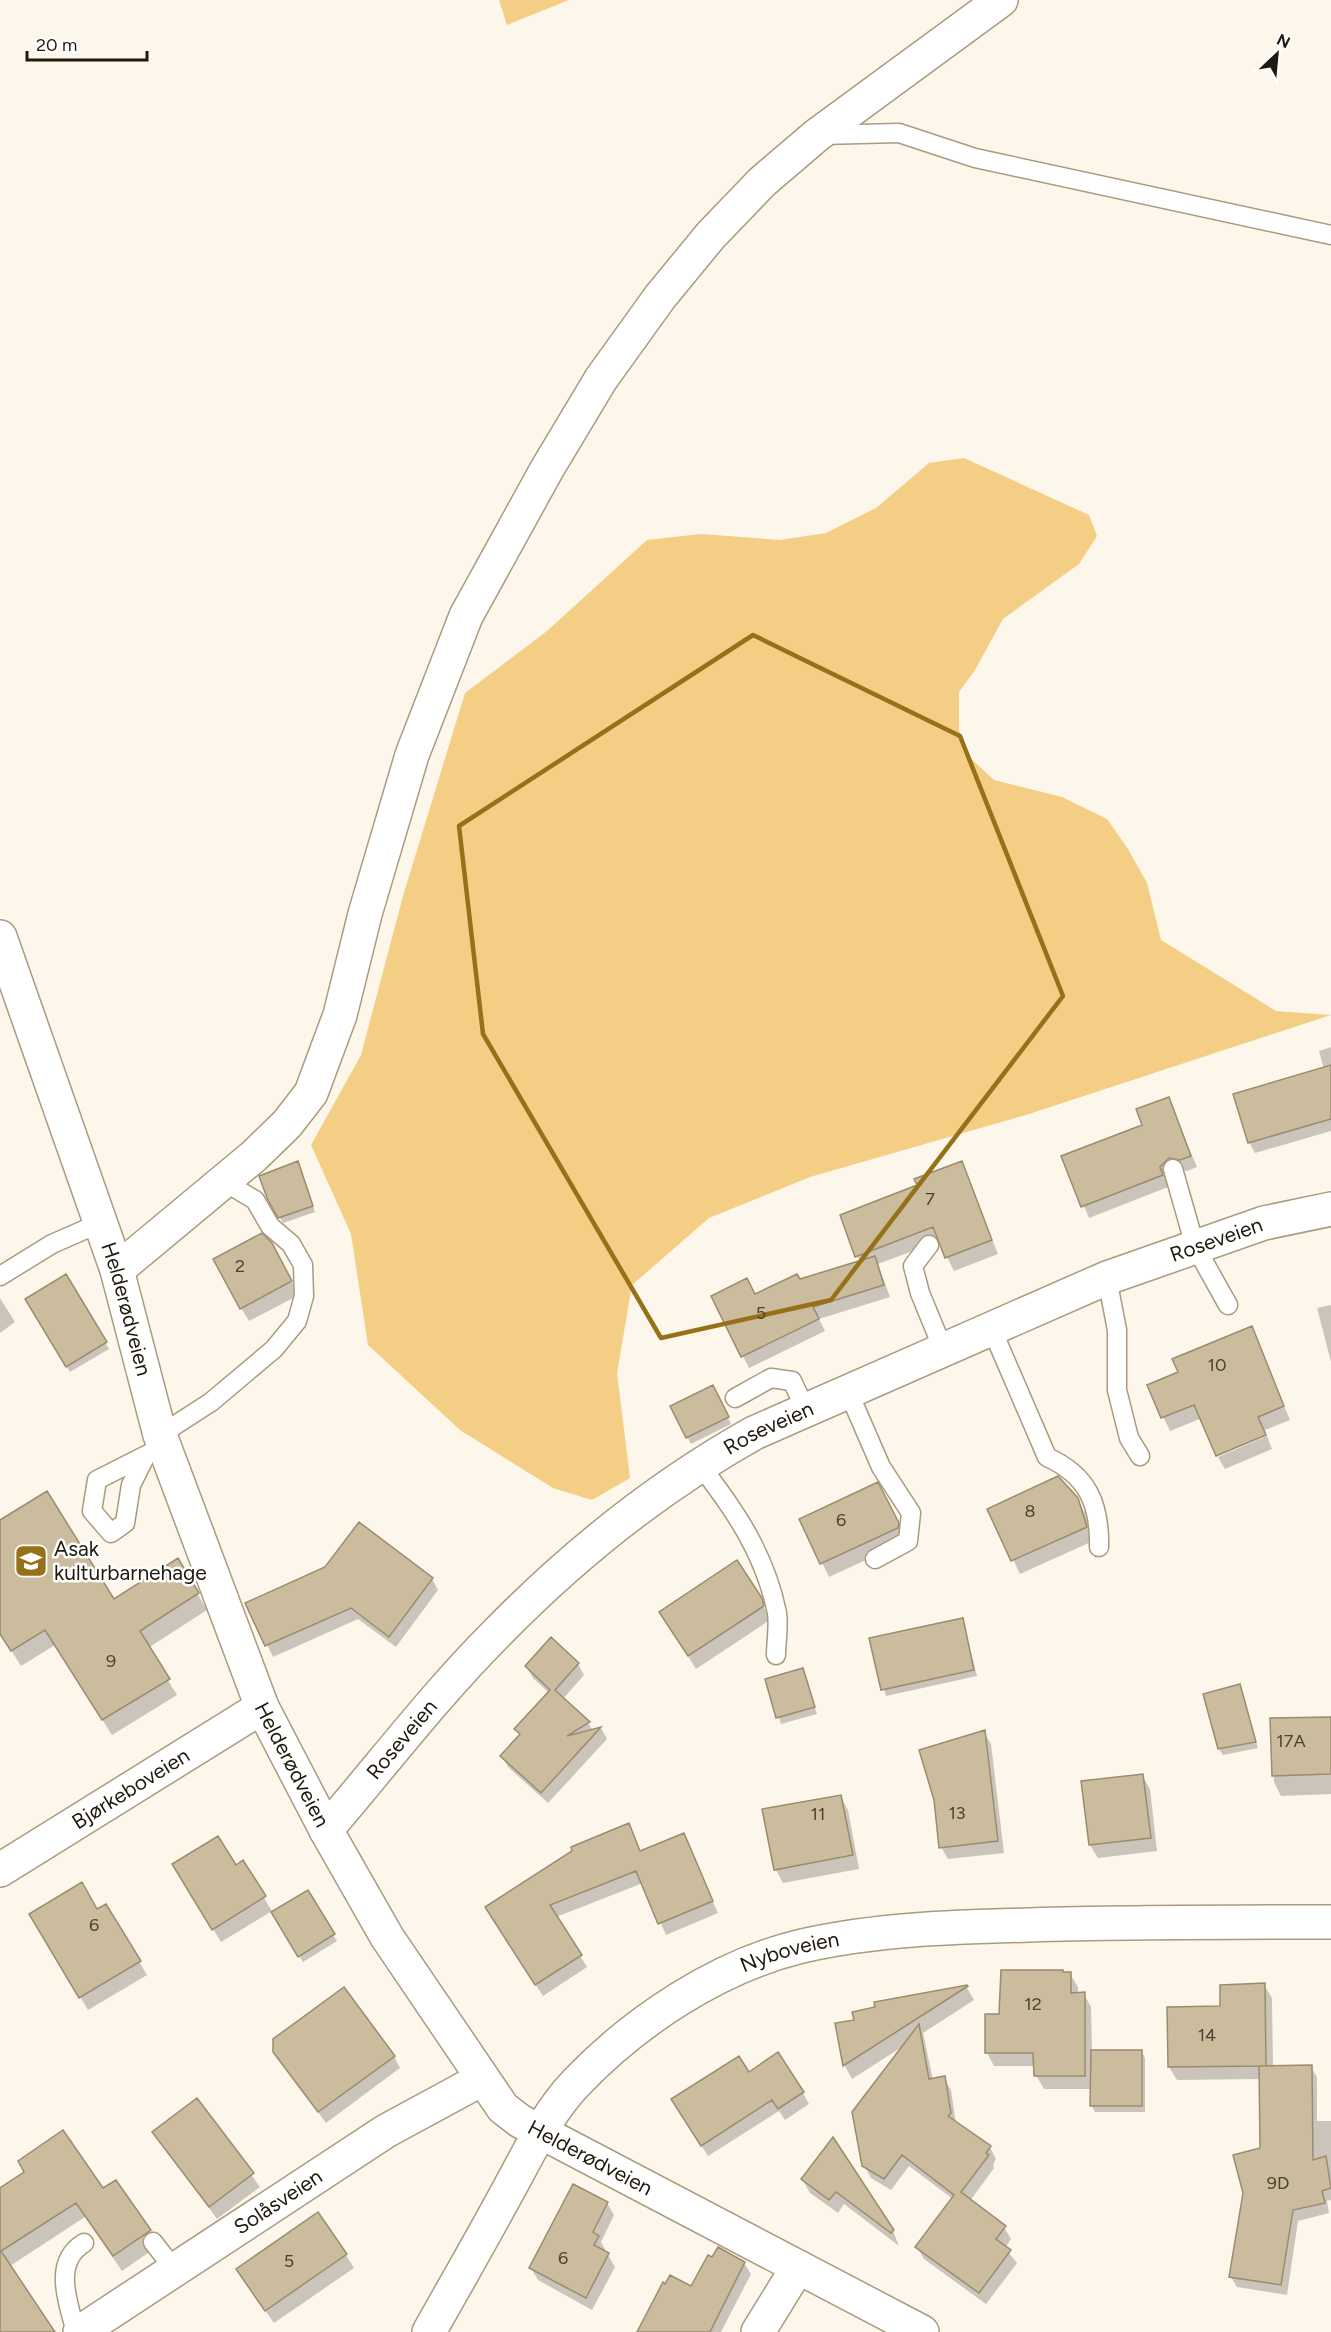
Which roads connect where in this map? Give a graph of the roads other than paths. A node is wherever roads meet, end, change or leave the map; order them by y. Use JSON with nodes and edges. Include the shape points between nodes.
{"nodes":[{"id":1,"x":1001,"y":0,"type":"edge"},
{"id":2,"x":817,"y":135,"type":"junction"},
{"id":3,"x":1331,"y":235,"type":"edge"},
{"id":4,"x":0,"y":937,"type":"edge"},
{"id":5,"x":1173,"y":1168,"type":"dead end"},
{"id":6,"x":223,"y":1181,"type":"junction"},
{"id":7,"x":1331,"y":1209,"type":"edge"},
{"id":8,"x":100,"y":1223,"type":"junction"},
{"id":9,"x":929,"y":1245,"type":"dead end"},
{"id":10,"x":1195,"y":1246,"type":"junction"},
{"id":11,"x":117,"y":1270,"type":"junction"},
{"id":12,"x":0,"y":1276,"type":"edge"},
{"id":13,"x":1107,"y":1278,"type":"junction"},
{"id":14,"x":1228,"y":1305,"type":"dead end"},
{"id":15,"x":991,"y":1327,"type":"junction"},
{"id":16,"x":943,"y":1349,"type":"junction"},
{"id":17,"x":848,"y":1391,"type":"junction"},
{"id":18,"x":735,"y":1398,"type":"dead end"},
{"id":19,"x":806,"y":1410,"type":"junction"},
{"id":20,"x":156,"y":1446,"type":"junction"},
{"id":21,"x":1140,"y":1456,"type":"dead end"},
{"id":22,"x":699,"y":1464,"type":"junction"},
{"id":23,"x":1099,"y":1547,"type":"dead end"},
{"id":24,"x":876,"y":1559,"type":"dead end"},
{"id":25,"x":776,"y":1655,"type":"dead end"},
{"id":26,"x":262,"y":1707,"type":"junction"},
{"id":27,"x":326,"y":1830,"type":"junction"},
{"id":28,"x":0,"y":1870,"type":"edge"},
{"id":29,"x":1331,"y":1922,"type":"edge"},
{"id":30,"x":482,"y":2079,"type":"junction"},
{"id":31,"x":540,"y":2132,"type":"junction"},
{"id":32,"x":153,"y":2242,"type":"dead end"},
{"id":33,"x":84,"y":2243,"type":"dead end"},
{"id":34,"x":798,"y":2267,"type":"junction"},
{"id":35,"x":174,"y":2269,"type":"junction"},
{"id":36,"x":78,"y":2332,"type":"edge"},
{"id":37,"x":429,"y":2332,"type":"edge"},
{"id":38,"x":758,"y":2332,"type":"edge"},
{"id":39,"x":922,"y":2332,"type":"edge"}],
"edges":[{"from":1,"to":2,"type":"street"},
{"from":2,"to":3,"type":"lane","via":[[899,133],[975,158]]},
{"from":2,"to":6,"type":"street","via":[[762,182],[660,297],[601,379],[547,469],[466,616],[412,755],[340,1015],[311,1093],[287,1124]]},
{"from":4,"to":8,"type":"street","name":"Helderødveien"},
{"from":5,"to":10,"type":"lane"},
{"from":6,"to":11,"type":"street"},
{"from":6,"to":20,"type":"lane","via":[[255,1200],[270,1226],[291,1244],[303,1265],[304,1296],[297,1321],[274,1349]]},
{"from":7,"to":10,"type":"street","name":"Roseveien","via":[[1264,1223]]},
{"from":8,"to":11,"type":"street","name":"Helderødveien"},
{"from":8,"to":12,"type":"lane","via":[[52,1244]]},
{"from":9,"to":16,"type":"lane","via":[[913,1266]]},
{"from":10,"to":13,"type":"street","name":"Roseveien"},
{"from":10,"to":14,"type":"lane"},
{"from":11,"to":20,"type":"street","name":"Helderødveien"},
{"from":13,"to":15,"type":"street","name":"Roseveien"},
{"from":13,"to":21,"type":"lane","via":[[1117,1330],[1117,1390],[1129,1438]]},
{"from":15,"to":16,"type":"street","name":"Roseveien"},
{"from":15,"to":23,"type":"lane","via":[[1047,1457],[1066,1465],[1081,1478],[1099,1524]]},
{"from":16,"to":17,"type":"street","name":"Roseveien"},
{"from":17,"to":19,"type":"street","name":"Roseveien"},
{"from":17,"to":24,"type":"lane","via":[[881,1467],[911,1513],[908,1541]]},
{"from":18,"to":19,"type":"lane","via":[[771,1378],[792,1381]]},
{"from":19,"to":22,"type":"street","name":"Roseveien"},
{"from":20,"to":26,"type":"street","name":"Helderødveien"},
{"from":22,"to":25,"type":"lane","via":[[737,1514],[760,1560],[777,1615]]},
{"from":22,"to":27,"type":"street","name":"Roseveien","via":[[566,1566],[494,1635]]},
{"from":26,"to":27,"type":"street","name":"Helderødveien"},
{"from":26,"to":28,"type":"street","name":"Bjørkeboveien"},
{"from":27,"to":30,"type":"street","name":"Helderødveien","via":[[387,1937]]},
{"from":29,"to":31,"type":"street","name":"Nyboveien","via":[[1124,1922],[926,1928],[801,1946],[689,1992],[654,2015],[575,2084]]},
{"from":30,"to":31,"type":"street","name":"Helderødveien","via":[[502,2108]]},
{"from":30,"to":35,"type":"street","name":"Solåsveien","via":[[386,2131]]},
{"from":31,"to":34,"type":"street","name":"Helderødveien"},
{"from":31,"to":37,"type":"street","name":"Nyboveien"},
{"from":32,"to":35,"type":"lane"},
{"from":33,"to":36,"type":"lane","via":[[74,2249],[63,2274]]},
{"from":34,"to":38,"type":"street"},
{"from":34,"to":39,"type":"street","name":"Helderødveien"},
{"from":35,"to":36,"type":"street","name":"Solåsveien"}]}
